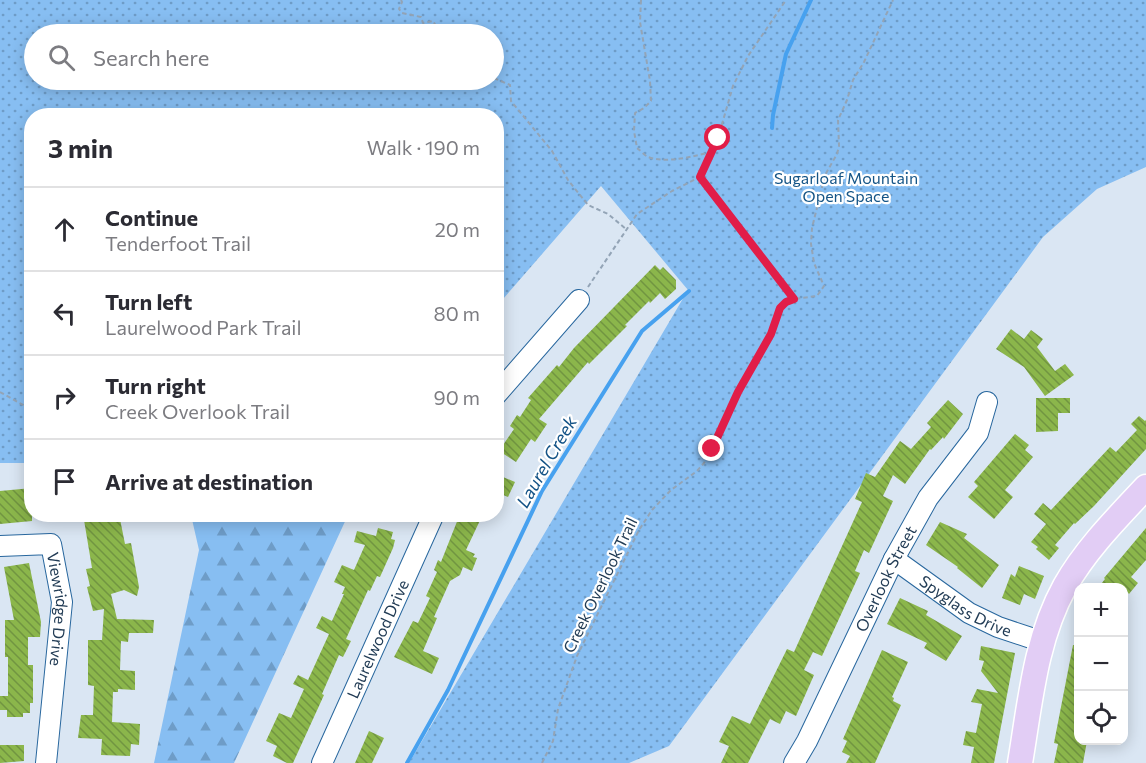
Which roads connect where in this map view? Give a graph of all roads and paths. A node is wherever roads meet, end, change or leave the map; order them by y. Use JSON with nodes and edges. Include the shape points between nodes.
{"nodes":[{"id":1,"x":401,"y":0,"type":"edge"},
{"id":2,"x":641,"y":0,"type":"edge"},
{"id":3,"x":786,"y":0,"type":"edge"},
{"id":4,"x":892,"y":0,"type":"edge"},
{"id":5,"x":435,"y":24,"type":"edge"},
{"id":6,"x":504,"y":82,"type":"edge"},
{"id":7,"x":712,"y":152,"type":"junction"},
{"id":8,"x":700,"y":177,"type":"junction"},
{"id":9,"x":626,"y":229,"type":"junction"},
{"id":10,"x":794,"y":299,"type":"junction"},
{"id":11,"x":579,"y":300,"type":"joint"},
{"id":12,"x":504,"y":386,"type":"edge"},
{"id":13,"x":0,"y":392,"type":"edge"},
{"id":14,"x":987,"y":402,"type":"dead end"},
{"id":15,"x":24,"y":406,"type":"edge"},
{"id":16,"x":1146,"y":487,"type":"edge"},
{"id":17,"x":430,"y":522,"type":"edge"},
{"id":18,"x":0,"y":546,"type":"edge"},
{"id":19,"x":894,"y":559,"type":"junction"},
{"id":20,"x":1043,"y":642,"type":"junction"},
{"id":21,"x":46,"y":763,"type":"edge"},
{"id":22,"x":322,"y":763,"type":"edge"},
{"id":23,"x":542,"y":763,"type":"edge"},
{"id":24,"x":794,"y":763,"type":"edge"},
{"id":25,"x":1020,"y":763,"type":"edge"}],
"edges":[{"from":1,"to":5,"type":"path","via":[[402,13]]},
{"from":2,"to":7,"type":"path","via":[[640,22],[651,101],[635,113],[637,148],[649,157],[670,159]]},
{"from":3,"to":7,"type":"path","via":[[733,86]]},
{"from":4,"to":10,"type":"path","via":[[838,120],[839,146],[825,175],[812,228],[814,264],[824,285],[817,296]]},
{"from":6,"to":9,"type":"path","via":[[510,85],[511,101],[552,151],[588,205],[608,214]]},
{"from":7,"to":8,"type":"path"},
{"from":8,"to":9,"type":"path","via":[[643,209]]},
{"from":8,"to":10,"type":"path"},
{"from":9,"to":11,"type":"path"},
{"from":10,"to":23,"type":"path","name":"Creek Overlook Trail","via":[[780,308],[771,334],[704,463],[671,490],[639,530],[577,656],[558,709],[553,741]]},
{"from":11,"to":12,"type":"street"},
{"from":13,"to":15,"type":"path"},
{"from":14,"to":19,"type":"street","name":"Overlook Street","via":[[978,433],[928,498]]},
{"from":16,"to":20,"type":"main road","via":[[1076,570],[1057,604]]},
{"from":17,"to":22,"type":"street","name":"Laurelwood Drive"},
{"from":18,"to":21,"type":"street","name":"Viewridge Drive","via":[[51,544],[62,602]]},
{"from":19,"to":20,"type":"street","name":"Spyglass Drive","via":[[969,613]]},
{"from":19,"to":24,"type":"street","name":"Overlook Street"},
{"from":20,"to":25,"type":"main road"}]}
